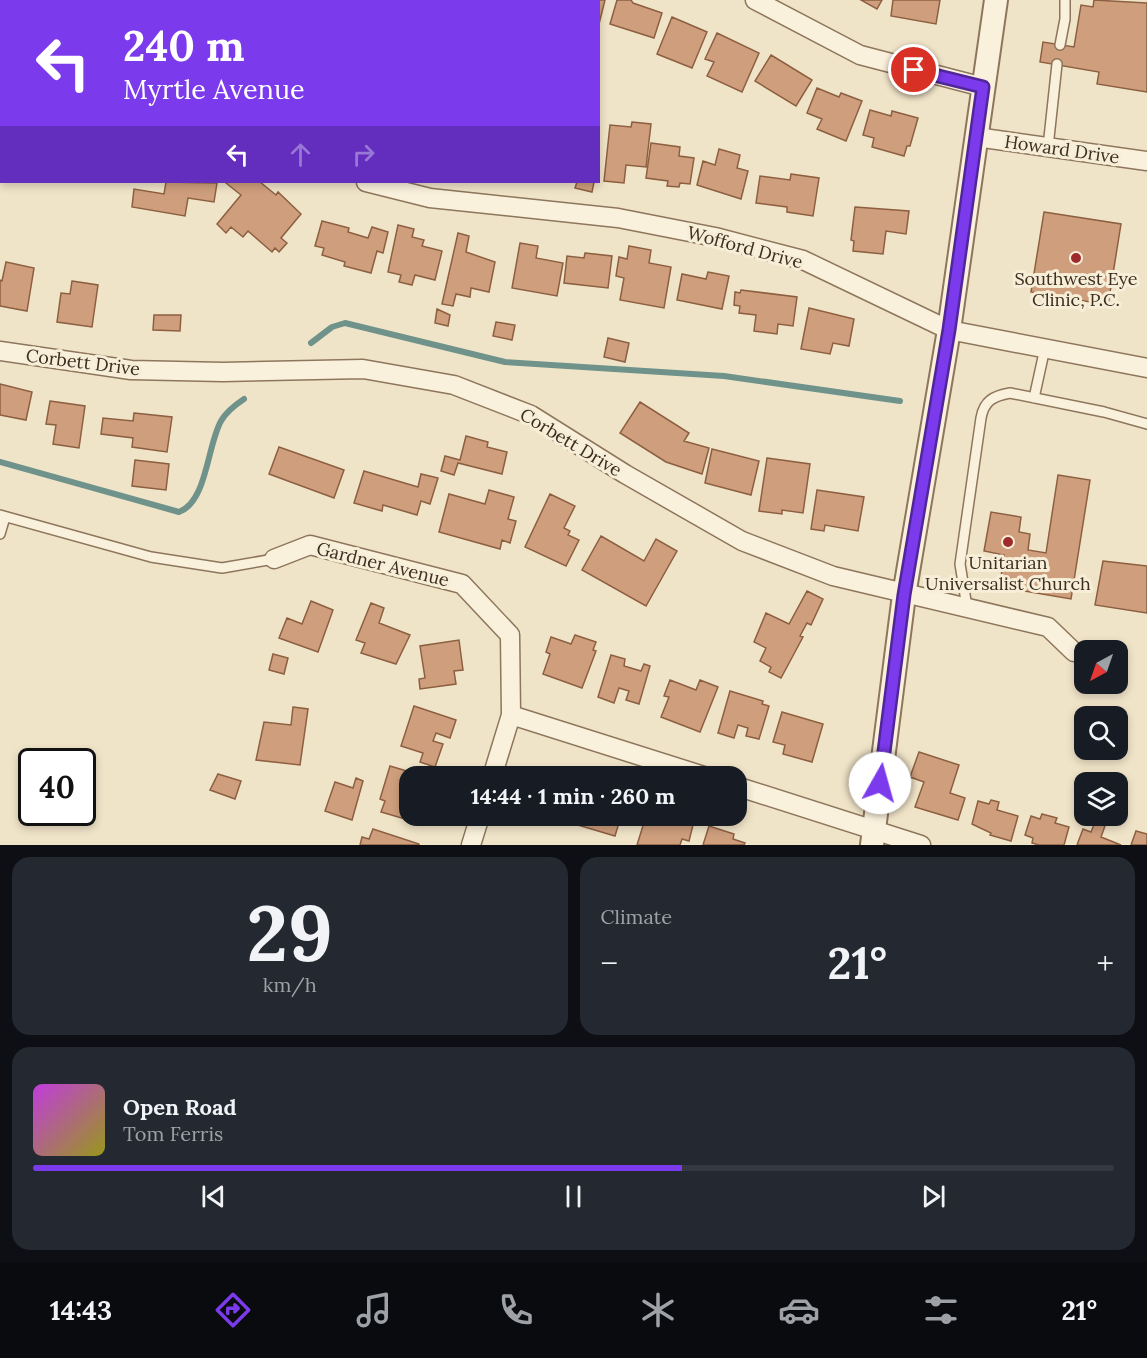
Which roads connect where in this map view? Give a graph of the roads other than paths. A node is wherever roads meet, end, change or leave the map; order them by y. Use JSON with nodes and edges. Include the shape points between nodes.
{"nodes":[{"id":1,"x":755,"y":0,"type":"edge"},
{"id":2,"x":996,"y":0,"type":"edge"},
{"id":3,"x":1065,"y":0,"type":"edge"},
{"id":4,"x":1060,"y":45,"type":"dead end"},
{"id":5,"x":1057,"y":64,"type":"dead end"},
{"id":6,"x":983,"y":87,"type":"junction"},
{"id":7,"x":976,"y":137,"type":"junction"},
{"id":8,"x":1047,"y":147,"type":"junction"},
{"id":9,"x":1147,"y":161,"type":"edge"},
{"id":10,"x":370,"y":183,"type":"edge"},
{"id":11,"x":949,"y":330,"type":"junction"},
{"id":12,"x":1045,"y":348,"type":"junction"},
{"id":13,"x":0,"y":351,"type":"edge"},
{"id":14,"x":1147,"y":368,"type":"edge"},
{"id":15,"x":1034,"y":398,"type":"junction"},
{"id":16,"x":1147,"y":424,"type":"edge"},
{"id":17,"x":3,"y":516,"type":"edge"},
{"id":18,"x":0,"y":534,"type":"edge"},
{"id":19,"x":273,"y":559,"type":"joint"},
{"id":20,"x":904,"y":595,"type":"junction"},
{"id":21,"x":967,"y":607,"type":"junction"},
{"id":22,"x":1074,"y":652,"type":"dead end"},
{"id":23,"x":511,"y":715,"type":"junction"},
{"id":24,"x":495,"y":766,"type":"edge"},
{"id":25,"x":672,"y":766,"type":"edge"},
{"id":26,"x":747,"y":790,"type":"edge"},
{"id":27,"x":477,"y":826,"type":"edge"},
{"id":28,"x":873,"y":837,"type":"edge"},
{"id":29,"x":471,"y":845,"type":"edge"},
{"id":30,"x":921,"y":845,"type":"edge"}],
"edges":[{"from":1,"to":6,"type":"street","via":[[860,55]]},
{"from":2,"to":6,"type":"street"},
{"from":3,"to":4,"type":"lane"},
{"from":5,"to":8,"type":"lane"},
{"from":6,"to":7,"type":"street"},
{"from":7,"to":8,"type":"street","name":"Howard Drive"},
{"from":7,"to":11,"type":"street"},
{"from":8,"to":9,"type":"street","name":"Howard Drive"},
{"from":10,"to":11,"type":"street","name":"Wofford Drive","via":[[430,198],[618,218],[715,237],[803,261]]},
{"from":11,"to":12,"type":"street","name":"Wofford Drive"},
{"from":11,"to":20,"type":"street"},
{"from":12,"to":14,"type":"street","name":"Wofford Drive"},
{"from":12,"to":15,"type":"lane"},
{"from":13,"to":20,"type":"street","name":"Corbett Drive","via":[[131,370],[363,369],[454,385],[531,415],[742,540],[833,576]]},
{"from":15,"to":16,"type":"lane"},
{"from":15,"to":21,"type":"lane","via":[[1010,393],[996,395],[982,409],[960,564]]},
{"from":17,"to":18,"type":"lane"},
{"from":17,"to":19,"type":"lane","via":[[163,559],[222,568]]},
{"from":19,"to":23,"type":"street","name":"Gardner Avenue","via":[[310,545],[462,584],[510,635]]},
{"from":20,"to":21,"type":"street","name":"Corbett Drive"},
{"from":20,"to":28,"type":"street"},
{"from":21,"to":22,"type":"street","name":"Corbett Drive","via":[[1048,627]]},
{"from":23,"to":24,"type":"street","name":"Gardner Avenue"},
{"from":23,"to":25,"type":"street"},
{"from":26,"to":28,"type":"street"},
{"from":27,"to":29,"type":"street"},
{"from":28,"to":30,"type":"street"}]}
